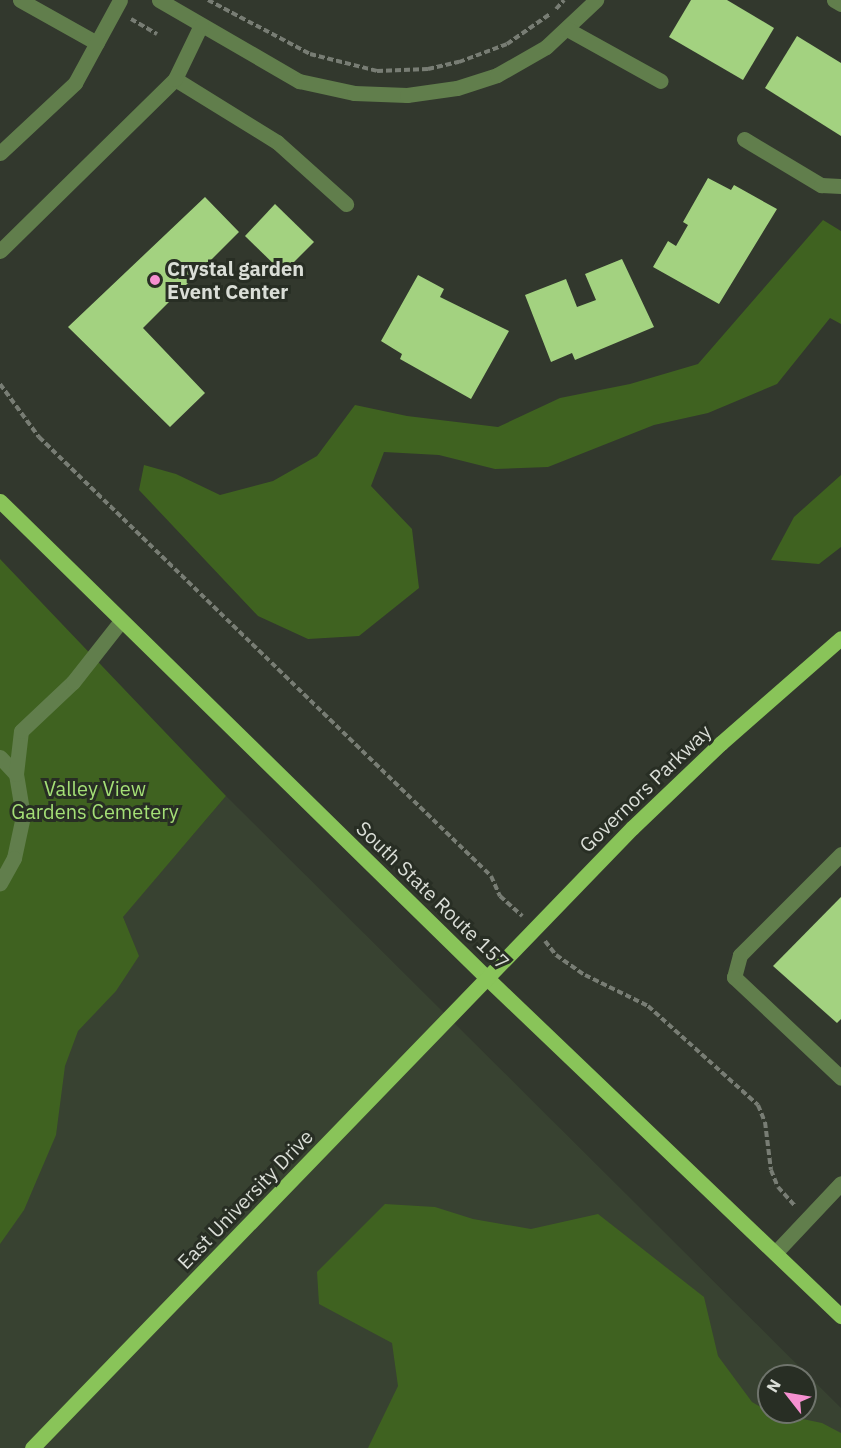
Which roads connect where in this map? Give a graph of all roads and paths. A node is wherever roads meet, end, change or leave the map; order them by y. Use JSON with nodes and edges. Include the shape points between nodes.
{"nodes":[{"id":1,"x":20,"y":0,"type":"edge"},
{"id":2,"x":120,"y":0,"type":"edge"},
{"id":3,"x":159,"y":0,"type":"edge"},
{"id":4,"x":208,"y":0,"type":"edge"},
{"id":5,"x":564,"y":0,"type":"edge"},
{"id":6,"x":596,"y":0,"type":"edge"},
{"id":7,"x":834,"y":0,"type":"edge"},
{"id":8,"x":841,"y":4,"type":"edge"},
{"id":9,"x":201,"y":25,"type":"junction"},
{"id":10,"x":567,"y":29,"type":"junction"},
{"id":11,"x":97,"y":43,"type":"junction"},
{"id":12,"x":175,"y":80,"type":"junction"},
{"id":13,"x":660,"y":81,"type":"dead end"},
{"id":14,"x":744,"y":139,"type":"dead end"},
{"id":15,"x":0,"y":153,"type":"edge"},
{"id":16,"x":841,"y":186,"type":"edge"},
{"id":17,"x":346,"y":204,"type":"dead end"},
{"id":18,"x":0,"y":251,"type":"edge"},
{"id":19,"x":0,"y":384,"type":"edge"},
{"id":20,"x":0,"y":501,"type":"edge"},
{"id":21,"x":121,"y":621,"type":"junction"},
{"id":22,"x":841,"y":638,"type":"edge"},
{"id":23,"x":0,"y":756,"type":"edge"},
{"id":24,"x":16,"y":774,"type":"junction"},
{"id":25,"x":841,"y":854,"type":"edge"},
{"id":26,"x":0,"y":882,"type":"edge"},
{"id":27,"x":536,"y":929,"type":"junction"},
{"id":28,"x":488,"y":979,"type":"junction"},
{"id":29,"x":841,"y":1078,"type":"edge"},
{"id":30,"x":841,"y":1183,"type":"edge"},
{"id":31,"x":806,"y":1219,"type":"junction"},
{"id":32,"x":775,"y":1253,"type":"junction"},
{"id":33,"x":841,"y":1316,"type":"edge"},
{"id":34,"x":32,"y":1448,"type":"edge"}],
"edges":[{"from":1,"to":11,"type":"street"},
{"from":2,"to":11,"type":"street"},
{"from":3,"to":9,"type":"street"},
{"from":4,"to":5,"type":"path","via":[[310,54],[349,66],[389,71],[439,67],[489,51],[525,34]]},
{"from":6,"to":10,"type":"street"},
{"from":7,"to":8,"type":"street"},
{"from":9,"to":10,"type":"street","via":[[299,81],[354,93],[407,95],[457,88],[497,75],[546,47]]},
{"from":9,"to":12,"type":"street"},
{"from":10,"to":13,"type":"street"},
{"from":11,"to":15,"type":"street","via":[[75,84]]},
{"from":12,"to":17,"type":"street","via":[[277,142]]},
{"from":12,"to":18,"type":"street"},
{"from":14,"to":16,"type":"street","via":[[821,185]]},
{"from":19,"to":27,"type":"path","via":[[39,437],[491,876],[500,896]]},
{"from":20,"to":21,"type":"main road","name":"South State Route 157"},
{"from":21,"to":24,"type":"street","via":[[73,682],[21,731]]},
{"from":21,"to":28,"type":"main road","name":"South State Route 157"},
{"from":22,"to":27,"type":"main road","name":"Governors Parkway","via":[[707,756]]},
{"from":23,"to":24,"type":"street"},
{"from":24,"to":26,"type":"street","via":[[23,816],[14,858]]},
{"from":25,"to":29,"type":"street","via":[[740,955],[734,977]]},
{"from":27,"to":28,"type":"main road","name":"Governors Parkway"},
{"from":27,"to":31,"type":"path","via":[[556,955],[585,975],[648,1006],[758,1105],[765,1122],[766,1151],[778,1187]]},
{"from":28,"to":32,"type":"main road","name":"South State Route 157"},
{"from":28,"to":34,"type":"main road","name":"East University Drive"},
{"from":30,"to":31,"type":"street"},
{"from":31,"to":32,"type":"street"},
{"from":32,"to":33,"type":"main road","name":"South State Route 157"}]}
